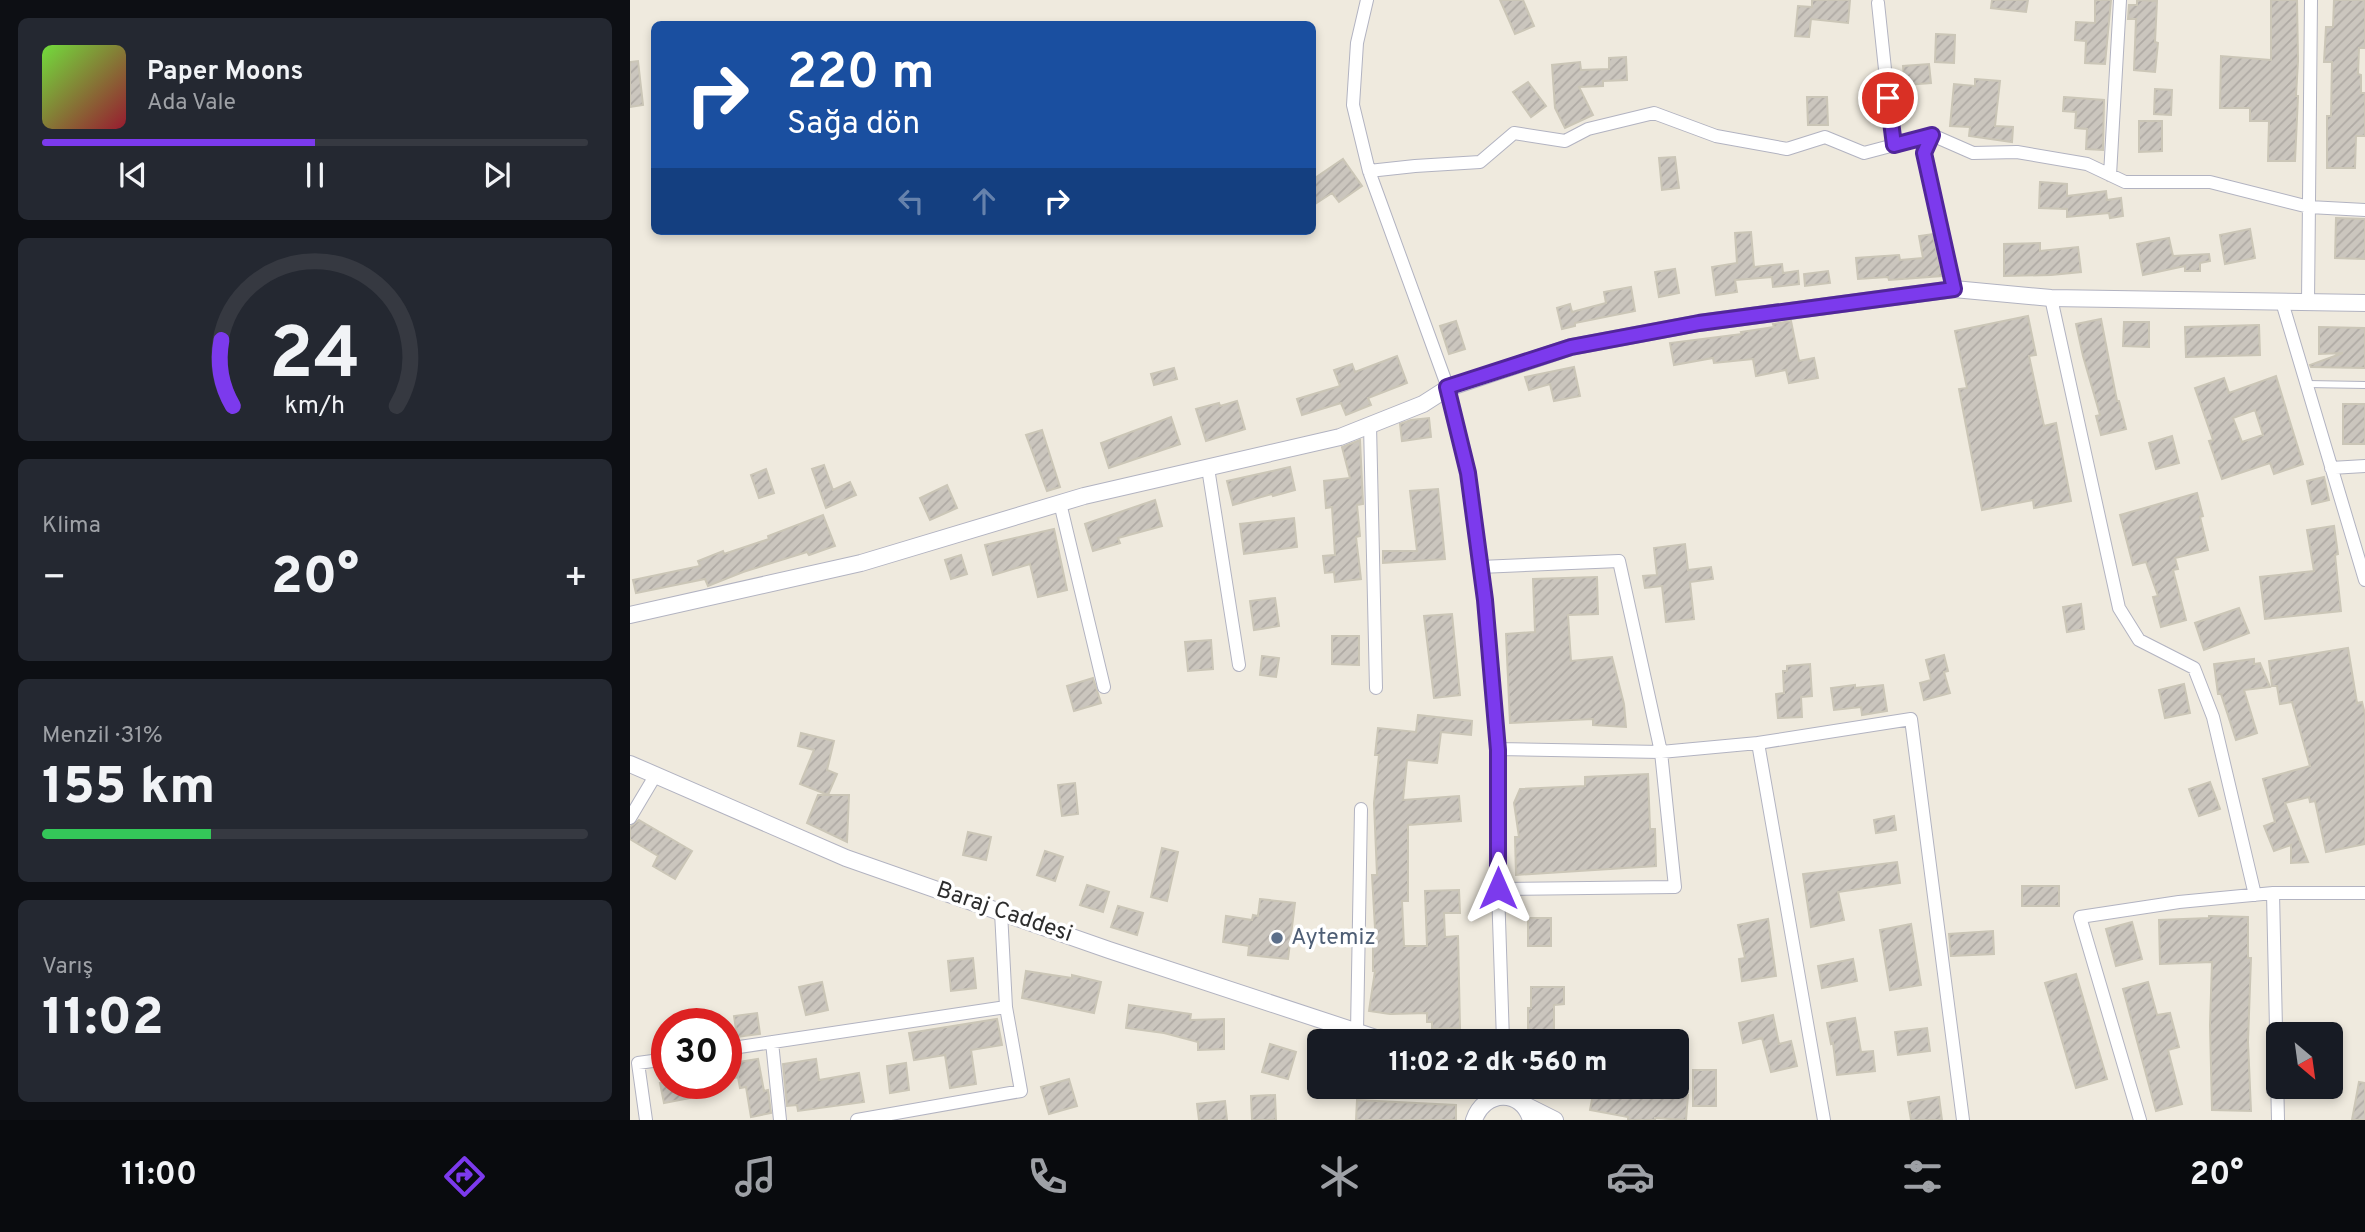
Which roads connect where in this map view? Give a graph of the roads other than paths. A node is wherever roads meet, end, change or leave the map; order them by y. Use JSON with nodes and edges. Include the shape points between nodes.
{"nodes":[{"id":1,"x":1367,"y":0,"type":"edge"},
{"id":2,"x":2120,"y":0,"type":"edge"},
{"id":3,"x":2311,"y":0,"type":"edge"},
{"id":4,"x":1878,"y":3,"type":"dead end"},
{"id":5,"x":1932,"y":135,"type":"junction"},
{"id":6,"x":1894,"y":145,"type":"junction"},
{"id":7,"x":1369,"y":171,"type":"junction"},
{"id":8,"x":2110,"y":175,"type":"junction"},
{"id":9,"x":2309,"y":207,"type":"junction"},
{"id":10,"x":2365,"y":210,"type":"edge"},
{"id":11,"x":1954,"y":289,"type":"junction"},
{"id":12,"x":2051,"y":298,"type":"junction"},
{"id":13,"x":2282,"y":302,"type":"junction"},
{"id":14,"x":2308,"y":302,"type":"junction"},
{"id":15,"x":2365,"y":303,"type":"edge"},
{"id":16,"x":2306,"y":384,"type":"junction"},
{"id":17,"x":2365,"y":385,"type":"edge"},
{"id":18,"x":1447,"y":387,"type":"junction"},
{"id":19,"x":1370,"y":425,"type":"junction"},
{"id":20,"x":2365,"y":466,"type":"edge"},
{"id":21,"x":1208,"y":468,"type":"junction"},
{"id":22,"x":2331,"y":468,"type":"junction"},
{"id":23,"x":1060,"y":503,"type":"junction"},
{"id":24,"x":1480,"y":567,"type":"junction"},
{"id":25,"x":2365,"y":580,"type":"edge"},
{"id":26,"x":630,"y":615,"type":"edge"},
{"id":27,"x":1238,"y":665,"type":"dead end"},
{"id":28,"x":1104,"y":687,"type":"dead end"},
{"id":29,"x":1376,"y":688,"type":"dead end"},
{"id":30,"x":1758,"y":743,"type":"junction"},
{"id":31,"x":1498,"y":750,"type":"junction"},
{"id":32,"x":1661,"y":751,"type":"junction"},
{"id":33,"x":630,"y":764,"type":"edge"},
{"id":34,"x":655,"y":776,"type":"junction"},
{"id":35,"x":1360,"y":809,"type":"dead end"},
{"id":36,"x":630,"y":818,"type":"edge"},
{"id":37,"x":1498,"y":888,"type":"junction"},
{"id":38,"x":2273,"y":893,"type":"junction"},
{"id":39,"x":2365,"y":893,"type":"edge"},
{"id":40,"x":2255,"y":895,"type":"junction"},
{"id":41,"x":1002,"y":912,"type":"junction"},
{"id":42,"x":1006,"y":1007,"type":"junction"},
{"id":43,"x":1351,"y":1029,"type":"edge"},
{"id":44,"x":1357,"y":1029,"type":"edge"},
{"id":45,"x":1503,"y":1029,"type":"edge"},
{"id":46,"x":772,"y":1042,"type":"junction"},
{"id":47,"x":742,"y":1047,"type":"edge"},
{"id":48,"x":651,"y":1061,"type":"edge"},
{"id":49,"x":1492,"y":1099,"type":"edge"},
{"id":50,"x":1514,"y":1099,"type":"edge"},
{"id":51,"x":1516,"y":1099,"type":"edge"},
{"id":52,"x":646,"y":1120,"type":"edge"},
{"id":53,"x":780,"y":1120,"type":"edge"},
{"id":54,"x":857,"y":1120,"type":"edge"},
{"id":55,"x":1474,"y":1120,"type":"edge"},
{"id":56,"x":1531,"y":1120,"type":"edge"},
{"id":57,"x":1555,"y":1120,"type":"edge"},
{"id":58,"x":1824,"y":1120,"type":"edge"},
{"id":59,"x":1963,"y":1120,"type":"edge"},
{"id":60,"x":2140,"y":1120,"type":"edge"},
{"id":61,"x":2278,"y":1120,"type":"edge"}],
"edges":[{"from":1,"to":7,"type":"street","via":[[1357,43],[1353,105]]},
{"from":2,"to":8,"type":"street"},
{"from":3,"to":9,"type":"street"},
{"from":4,"to":6,"type":"street"},
{"from":5,"to":6,"type":"street"},
{"from":5,"to":8,"type":"street","via":[[1973,153],[2017,152],[2087,164]]},
{"from":5,"to":11,"type":"street","via":[[1924,153]]},
{"from":6,"to":7,"type":"street","via":[[1864,153],[1825,137],[1787,149],[1716,136],[1654,113],[1588,129],[1565,141],[1514,133],[1480,162]]},
{"from":7,"to":18,"type":"street"},
{"from":8,"to":9,"type":"street","via":[[2125,182],[2210,182]]},
{"from":9,"to":10,"type":"street"},
{"from":9,"to":14,"type":"street"},
{"from":11,"to":12,"type":"street"},
{"from":11,"to":18,"type":"street","via":[[1699,323],[1571,347]]},
{"from":12,"to":13,"type":"street"},
{"from":12,"to":40,"type":"street","via":[[2119,608],[2139,640],[2194,668],[2213,717]]},
{"from":13,"to":14,"type":"street"},
{"from":13,"to":16,"type":"street"},
{"from":14,"to":15,"type":"street"},
{"from":16,"to":17,"type":"lane"},
{"from":16,"to":22,"type":"street"},
{"from":18,"to":19,"type":"street","via":[[1423,404]]},
{"from":18,"to":24,"type":"street","via":[[1468,473]]},
{"from":19,"to":21,"type":"street","via":[[1340,437]]},
{"from":19,"to":29,"type":"street"},
{"from":20,"to":22,"type":"street"},
{"from":21,"to":23,"type":"street"},
{"from":21,"to":27,"type":"street"},
{"from":22,"to":25,"type":"street"},
{"from":23,"to":26,"type":"street","via":[[861,563]]},
{"from":23,"to":28,"type":"street"},
{"from":24,"to":31,"type":"street"},
{"from":24,"to":32,"type":"street","via":[[1619,561]]},
{"from":30,"to":32,"type":"street"},
{"from":30,"to":58,"type":"street"},
{"from":30,"to":59,"type":"street","via":[[1911,719]]},
{"from":31,"to":32,"type":"street"},
{"from":31,"to":37,"type":"street"},
{"from":32,"to":37,"type":"street","via":[[1675,887]]},
{"from":33,"to":34,"type":"street","name":"Baraj Caddesi"},
{"from":34,"to":36,"type":"street"},
{"from":34,"to":41,"type":"street","name":"Baraj Caddesi","via":[[846,858]]},
{"from":35,"to":44,"type":"street"},
{"from":37,"to":45,"type":"street"},
{"from":38,"to":39,"type":"street"},
{"from":38,"to":40,"type":"street"},
{"from":38,"to":61,"type":"street"},
{"from":40,"to":60,"type":"street","via":[[2080,917]]},
{"from":41,"to":42,"type":"street"},
{"from":41,"to":43,"type":"street","name":"Baraj Caddesi"},
{"from":42,"to":46,"type":"street"},
{"from":42,"to":54,"type":"street","via":[[1021,1091]]},
{"from":46,"to":47,"type":"street"},
{"from":46,"to":53,"type":"street"},
{"from":48,"to":52,"type":"street","via":[[638,1063]]},
{"from":49,"to":55,"type":"street","via":[[1482,1105]]},
{"from":50,"to":56,"type":"street","via":[[1526,1108]]},
{"from":51,"to":57,"type":"street"}]}
